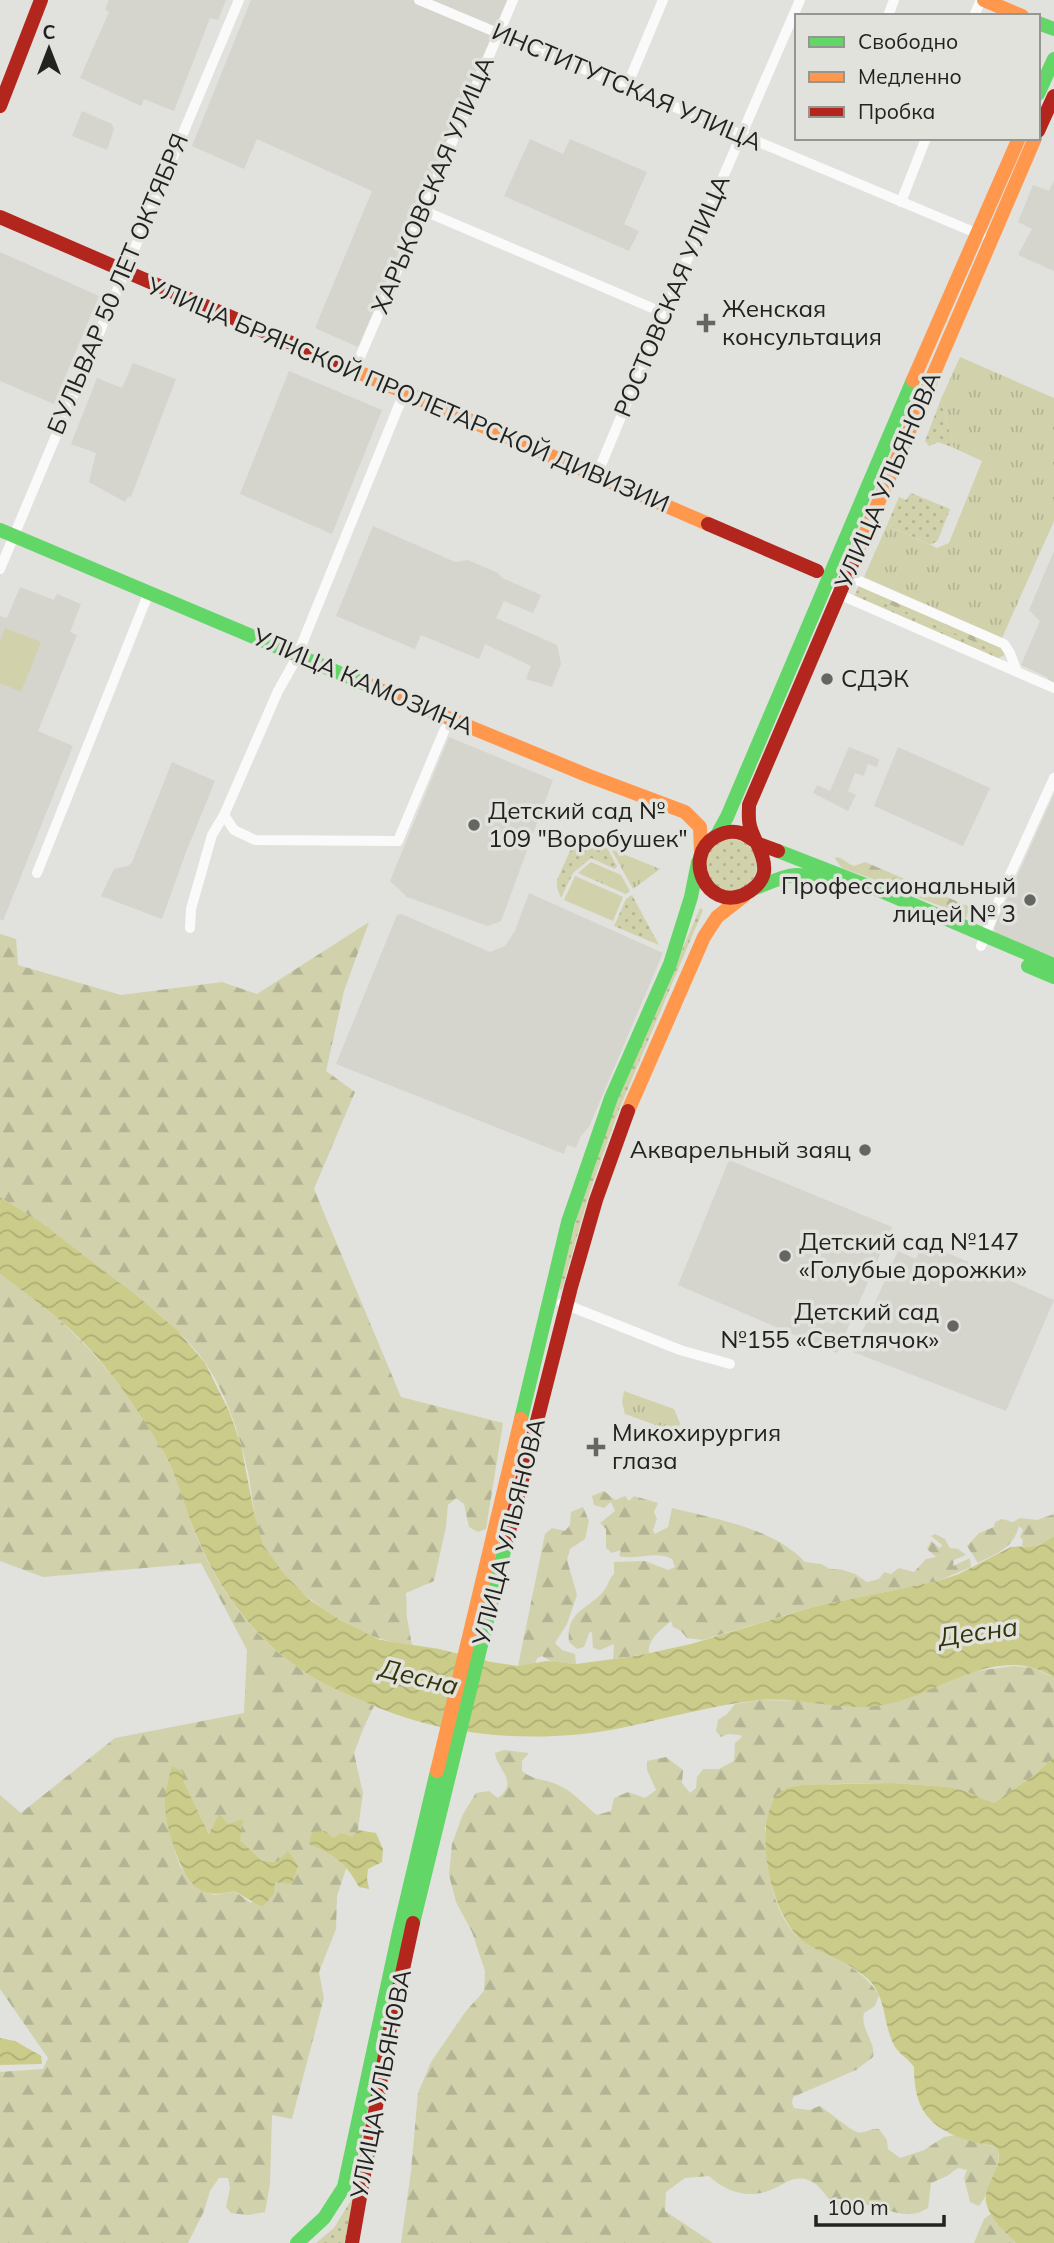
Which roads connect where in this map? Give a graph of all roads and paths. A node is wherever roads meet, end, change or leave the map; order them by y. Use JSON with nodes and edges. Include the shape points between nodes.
{"nodes":[{"id":1,"x":41,"y":0,"type":"edge"},
{"id":2,"x":239,"y":0,"type":"edge"},
{"id":3,"x":419,"y":0,"type":"edge"},
{"id":4,"x":513,"y":0,"type":"edge"},
{"id":5,"x":663,"y":0,"type":"edge"},
{"id":6,"x":800,"y":0,"type":"edge"},
{"id":7,"x":982,"y":0,"type":"edge"},
{"id":8,"x":1017,"y":14,"type":"edge"},
{"id":9,"x":499,"y":32,"type":"junction"},
{"id":10,"x":1054,"y":59,"type":"edge"},
{"id":11,"x":627,"y":86,"type":"junction"},
{"id":12,"x":1040,"y":90,"type":"edge"},
{"id":13,"x":1054,"y":96,"type":"edge"},
{"id":14,"x":1,"y":99,"type":"edge"},
{"id":15,"x":1040,"y":127,"type":"edge"},
{"id":16,"x":742,"y":135,"type":"junction"},
{"id":17,"x":925,"y":140,"type":"edge"},
{"id":18,"x":1017,"y":140,"type":"edge"},
{"id":19,"x":1034,"y":140,"type":"edge"},
{"id":20,"x":901,"y":202,"type":"junction"},
{"id":21,"x":422,"y":210,"type":"junction"},
{"id":22,"x":0,"y":217,"type":"edge"},
{"id":23,"x":976,"y":233,"type":"junction"},
{"id":24,"x":990,"y":239,"type":"junction"},
{"id":25,"x":124,"y":271,"type":"junction"},
{"id":26,"x":664,"y":313,"type":"junction"},
{"id":27,"x":354,"y":371,"type":"junction"},
{"id":28,"x":404,"y":393,"type":"junction"},
{"id":29,"x":596,"y":477,"type":"junction"},
{"id":30,"x":6,"y":532,"type":"edge"},
{"id":31,"x":0,"y":569,"type":"edge"},
{"id":32,"x":824,"y":570,"type":"junction"},
{"id":33,"x":847,"y":576,"type":"junction"},
{"id":34,"x":824,"y":587,"type":"junction"},
{"id":35,"x":149,"y":592,"type":"junction"},
{"id":36,"x":839,"y":594,"type":"junction"},
{"id":37,"x":298,"y":654,"type":"junction"},
{"id":38,"x":1017,"y":672,"type":"junction"},
{"id":39,"x":1054,"y":688,"type":"edge"},
{"id":40,"x":449,"y":719,"type":"junction"},
{"id":41,"x":1054,"y":778,"type":"edge"},
{"id":42,"x":223,"y":815,"type":"junction"},
{"id":43,"x":717,"y":835,"type":"junction"},
{"id":44,"x":757,"y":843,"type":"junction"},
{"id":45,"x":700,"y":857,"type":"junction"},
{"id":46,"x":37,"y":873,"type":"dead end"},
{"id":47,"x":749,"y":892,"type":"junction"},
{"id":48,"x":190,"y":928,"type":"dead end"},
{"id":49,"x":982,"y":941,"type":"junction"},
{"id":50,"x":1054,"y":965,"type":"edge"},
{"id":51,"x":1054,"y":977,"type":"edge"},
{"id":52,"x":549,"y":1299,"type":"junction"},
{"id":53,"x":567,"y":1304,"type":"junction"},
{"id":54,"x":730,"y":1364,"type":"dead end"},
{"id":55,"x":484,"y":1601,"type":"junction"},
{"id":56,"x":405,"y":1934,"type":"junction"},
{"id":57,"x":297,"y":2243,"type":"edge"},
{"id":58,"x":352,"y":2243,"type":"edge"}],
"edges":[{"from":1,"to":14,"type":"main road"},
{"from":2,"to":25,"type":"street","name":"БУЛЬВАР 50 ЛЕТ ОКТЯБРЯ"},
{"from":3,"to":9,"type":"street","name":"ИНСТИТУТСКАЯ УЛИЦА"},
{"from":4,"to":9,"type":"street","name":"ХАРЬКОВСКАЯ УЛИЦА"},
{"from":5,"to":11,"type":"street"},
{"from":6,"to":16,"type":"street","name":"РОСТОВСКАЯ УЛИЦА"},
{"from":7,"to":8,"type":"main road"},
{"from":9,"to":11,"type":"street","name":"ИНСТИТУТСКАЯ УЛИЦА"},
{"from":9,"to":21,"type":"street","name":"ХАРЬКОВСКАЯ УЛИЦА"},
{"from":10,"to":12,"type":"main road"},
{"from":11,"to":16,"type":"street","name":"ИНСТИТУТСКАЯ УЛИЦА"},
{"from":13,"to":15,"type":"main road"},
{"from":16,"to":20,"type":"street","name":"ИНСТИТУТСКАЯ УЛИЦА"},
{"from":16,"to":26,"type":"street","name":"РОСТОВСКАЯ УЛИЦА"},
{"from":17,"to":20,"type":"street"},
{"from":18,"to":23,"type":"main road","name":"УЛИЦА УЛЬЯНОВА"},
{"from":19,"to":24,"type":"main road","name":"УЛИЦА УЛЬЯНОВА"},
{"from":20,"to":23,"type":"street","name":"ИНСТИТУТСКАЯ УЛИЦА"},
{"from":21,"to":26,"type":"street"},
{"from":21,"to":27,"type":"street","name":"ХАРЬКОВСКАЯ УЛИЦА"},
{"from":22,"to":25,"type":"main road","name":"УЛИЦА БРЯНСКОЙ ПРОЛЕТАРСКОЙ ДИВИЗИИ"},
{"from":23,"to":24,"type":"street","name":"ИНСТИТУТСКАЯ УЛИЦА"},
{"from":23,"to":32,"type":"main road","name":"УЛИЦА УЛЬЯНОВА"},
{"from":24,"to":33,"type":"main road","name":"УЛИЦА УЛЬЯНОВА"},
{"from":25,"to":27,"type":"main road","name":"УЛИЦА БРЯНСКОЙ ПРОЛЕТАРСКОЙ ДИВИЗИИ"},
{"from":25,"to":30,"type":"street","name":"БУЛЬВАР 50 ЛЕТ ОКТЯБРЯ"},
{"from":26,"to":29,"type":"street","name":"РОСТОВСКАЯ УЛИЦА"},
{"from":27,"to":28,"type":"main road","name":"УЛИЦА БРЯНСКОЙ ПРОЛЕТАРСКОЙ ДИВИЗИИ"},
{"from":28,"to":29,"type":"main road","name":"УЛИЦА БРЯНСКОЙ ПРОЛЕТАРСКОЙ ДИВИЗИИ"},
{"from":28,"to":37,"type":"street"},
{"from":29,"to":32,"type":"main road","name":"УЛИЦА БРЯНСКОЙ ПРОЛЕТАРСКОЙ ДИВИЗИИ"},
{"from":30,"to":31,"type":"street","name":"БУЛЬВАР 50 ЛЕТ ОКТЯБРЯ"},
{"from":30,"to":35,"type":"main road","name":"УЛИЦА КАМОЗИНА"},
{"from":32,"to":33,"type":"street","name":"УЛИЦА БРЯНСКОЙ ПРОЛЕТАРСКОЙ ДИВИЗИИ"},
{"from":32,"to":34,"type":"main road","name":"УЛИЦА УЛЬЯНОВА"},
{"from":33,"to":36,"type":"main road","name":"УЛИЦА УЛЬЯНОВА"},
{"from":33,"to":38,"type":"street","name":"УЛИЦА БРЯНСКОЙ ПРОЛЕТАРСКОЙ ДИВИЗИИ","via":[[1004,644]]},
{"from":34,"to":36,"type":"street"},
{"from":34,"to":43,"type":"main road","name":"УЛИЦА УЛЬЯНОВА"},
{"from":35,"to":37,"type":"main road","name":"УЛИЦА КАМОЗИНА"},
{"from":35,"to":46,"type":"street"},
{"from":36,"to":38,"type":"street"},
{"from":36,"to":44,"type":"main road","name":"УЛИЦА УЛЬЯНОВА","via":[[749,805],[749,824]]},
{"from":37,"to":40,"type":"main road","name":"УЛИЦА КАМОЗИНА"},
{"from":37,"to":42,"type":"street"},
{"from":38,"to":39,"type":"street"},
{"from":40,"to":42,"type":"street","via":[[398,841],[255,840],[234,830]]},
{"from":40,"to":45,"type":"main road","name":"УЛИЦА КАМОЗИНА","via":[[685,812],[699,827]]},
{"from":41,"to":49,"type":"street"},
{"from":42,"to":48,"type":"street","via":[[212,835]]},
{"from":43,"to":44,"type":"main road","via":[[739,832]]},
{"from":43,"to":45,"type":"main road"},
{"from":44,"to":47,"type":"main road","via":[[764,872]]},
{"from":44,"to":49,"type":"main road"},
{"from":45,"to":47,"type":"main road","via":[[699,874],[713,892],[735,898]]},
{"from":45,"to":52,"type":"main road","name":"УЛИЦА УЛЬЯНОВА","via":[[670,964],[583,1173]]},
{"from":47,"to":49,"type":"main road","via":[[792,874],[808,874]]},
{"from":47,"to":53,"type":"main road","name":"УЛИЦА УЛЬЯНОВА","via":[[717,917],[704,937],[630,1106],[596,1200]]},
{"from":49,"to":50,"type":"main road"},
{"from":49,"to":51,"type":"main road"},
{"from":52,"to":53,"type":"street"},
{"from":52,"to":55,"type":"main road","name":"УЛИЦА УЛЬЯНОВА"},
{"from":53,"to":54,"type":"street","via":[[680,1350]]},
{"from":53,"to":55,"type":"main road","name":"УЛИЦА УЛЬЯНОВА"},
{"from":55,"to":56,"type":"main road","name":"УЛИЦА УЛЬЯНОВА"},
{"from":56,"to":57,"type":"main road","name":"УЛИЦА УЛЬЯНОВА","via":[[344,2187],[314,2231]]},
{"from":56,"to":58,"type":"main road","name":"УЛИЦА УЛЬЯНОВА"}]}
